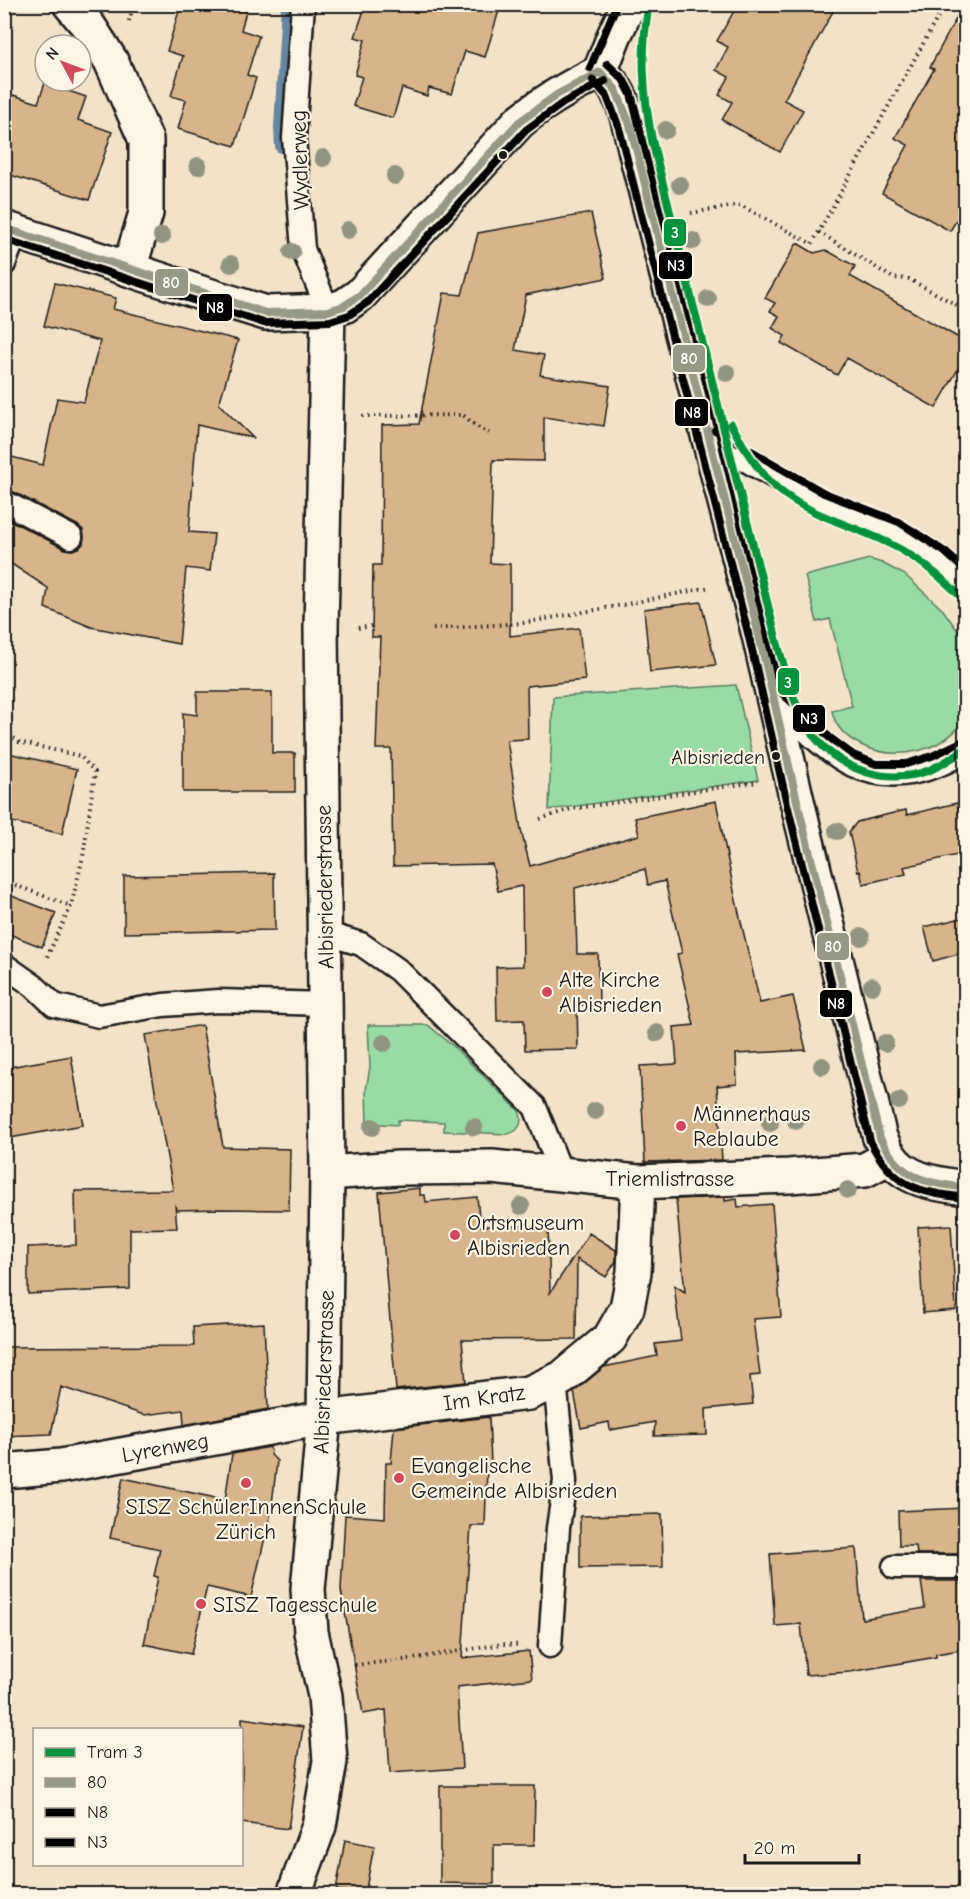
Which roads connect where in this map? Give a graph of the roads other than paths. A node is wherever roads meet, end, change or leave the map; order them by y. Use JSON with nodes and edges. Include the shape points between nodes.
{"nodes":[{"id":1,"x":70,"y":4,"type":"edge"},
{"id":2,"x":303,"y":4,"type":"edge"},
{"id":3,"x":629,"y":4,"type":"edge"},
{"id":4,"x":600,"y":72,"type":"junction"},
{"id":5,"x":10,"y":230,"type":"edge"},
{"id":6,"x":4,"y":264,"type":"edge"},
{"id":7,"x":129,"y":269,"type":"junction"},
{"id":8,"x":328,"y":311,"type":"junction"},
{"id":9,"x":710,"y":439,"type":"junction"},
{"id":10,"x":4,"y":502,"type":"edge"},
{"id":11,"x":70,"y":537,"type":"dead end"},
{"id":12,"x":966,"y":586,"type":"edge"},
{"id":13,"x":772,"y":697,"type":"junction"},
{"id":14,"x":966,"y":751,"type":"edge"},
{"id":15,"x":324,"y":933,"type":"junction"},
{"id":16,"x":4,"y":965,"type":"edge"},
{"id":17,"x":326,"y":1004,"type":"junction"},
{"id":18,"x":889,"y":1157,"type":"junction"},
{"id":19,"x":327,"y":1173,"type":"junction"},
{"id":20,"x":562,"y":1176,"type":"junction"},
{"id":21,"x":638,"y":1182,"type":"junction"},
{"id":22,"x":966,"y":1188,"type":"edge"},
{"id":23,"x":555,"y":1381,"type":"junction"},
{"id":24,"x":324,"y":1418,"type":"junction"},
{"id":25,"x":4,"y":1471,"type":"edge"},
{"id":26,"x":894,"y":1567,"type":"dead end"},
{"id":27,"x":966,"y":1567,"type":"edge"},
{"id":28,"x":550,"y":1646,"type":"road end"},
{"id":29,"x":294,"y":1894,"type":"edge"}],
"edges":[{"from":1,"to":7,"type":"street","via":[[111,61],[146,140],[146,213]]},
{"from":2,"to":8,"type":"lane","name":"Wydlerweg","via":[[294,138],[303,249]]},
{"from":3,"to":4,"type":"street"},
{"from":4,"to":8,"type":"street","via":[[538,106],[519,122],[360,295]]},
{"from":4,"to":9,"type":"street","via":[[621,97]]},
{"from":5,"to":6,"type":"lane"},
{"from":5,"to":7,"type":"street"},
{"from":7,"to":8,"type":"street","via":[[266,313]]},
{"from":8,"to":15,"type":"street","name":"Albisriederstrasse","via":[[322,606]]},
{"from":9,"to":12,"type":"lane","via":[[819,503],[893,531],[939,560]]},
{"from":9,"to":13,"type":"street"},
{"from":10,"to":11,"type":"lane"},
{"from":13,"to":14,"type":"lane","via":[[823,746],[848,764],[874,774],[907,774],[936,766]]},
{"from":13,"to":18,"type":"street","via":[[878,1129]]},
{"from":15,"to":17,"type":"street","name":"Albisriederstrasse"},
{"from":15,"to":20,"type":"lane","via":[[361,944],[398,970],[535,1107]]},
{"from":16,"to":17,"type":"lane","via":[[54,1005],[99,1016],[218,1001]]},
{"from":17,"to":19,"type":"street","name":"Albisriederstrasse"},
{"from":18,"to":21,"type":"street","name":"Triemlistrasse","via":[[865,1170]]},
{"from":18,"to":22,"type":"street","via":[[909,1175]]},
{"from":19,"to":20,"type":"street","name":"Triemlistrasse","via":[[399,1167],[492,1167]]},
{"from":19,"to":24,"type":"street","name":"Albisriederstrasse"},
{"from":20,"to":21,"type":"street","name":"Triemlistrasse"},
{"from":21,"to":23,"type":"street","name":"Im Kratz","via":[[634,1272],[627,1308],[610,1338]]},
{"from":23,"to":24,"type":"street","name":"Im Kratz","via":[[530,1393]]},
{"from":23,"to":28,"type":"lane","via":[[565,1481]]},
{"from":24,"to":25,"type":"street","name":"Lyrenweg","via":[[61,1466]]},
{"from":24,"to":29,"type":"street","name":"Albisriederstrasse","via":[[309,1589],[311,1632],[325,1696],[330,1761],[319,1826]]},
{"from":26,"to":27,"type":"lane"}]}
